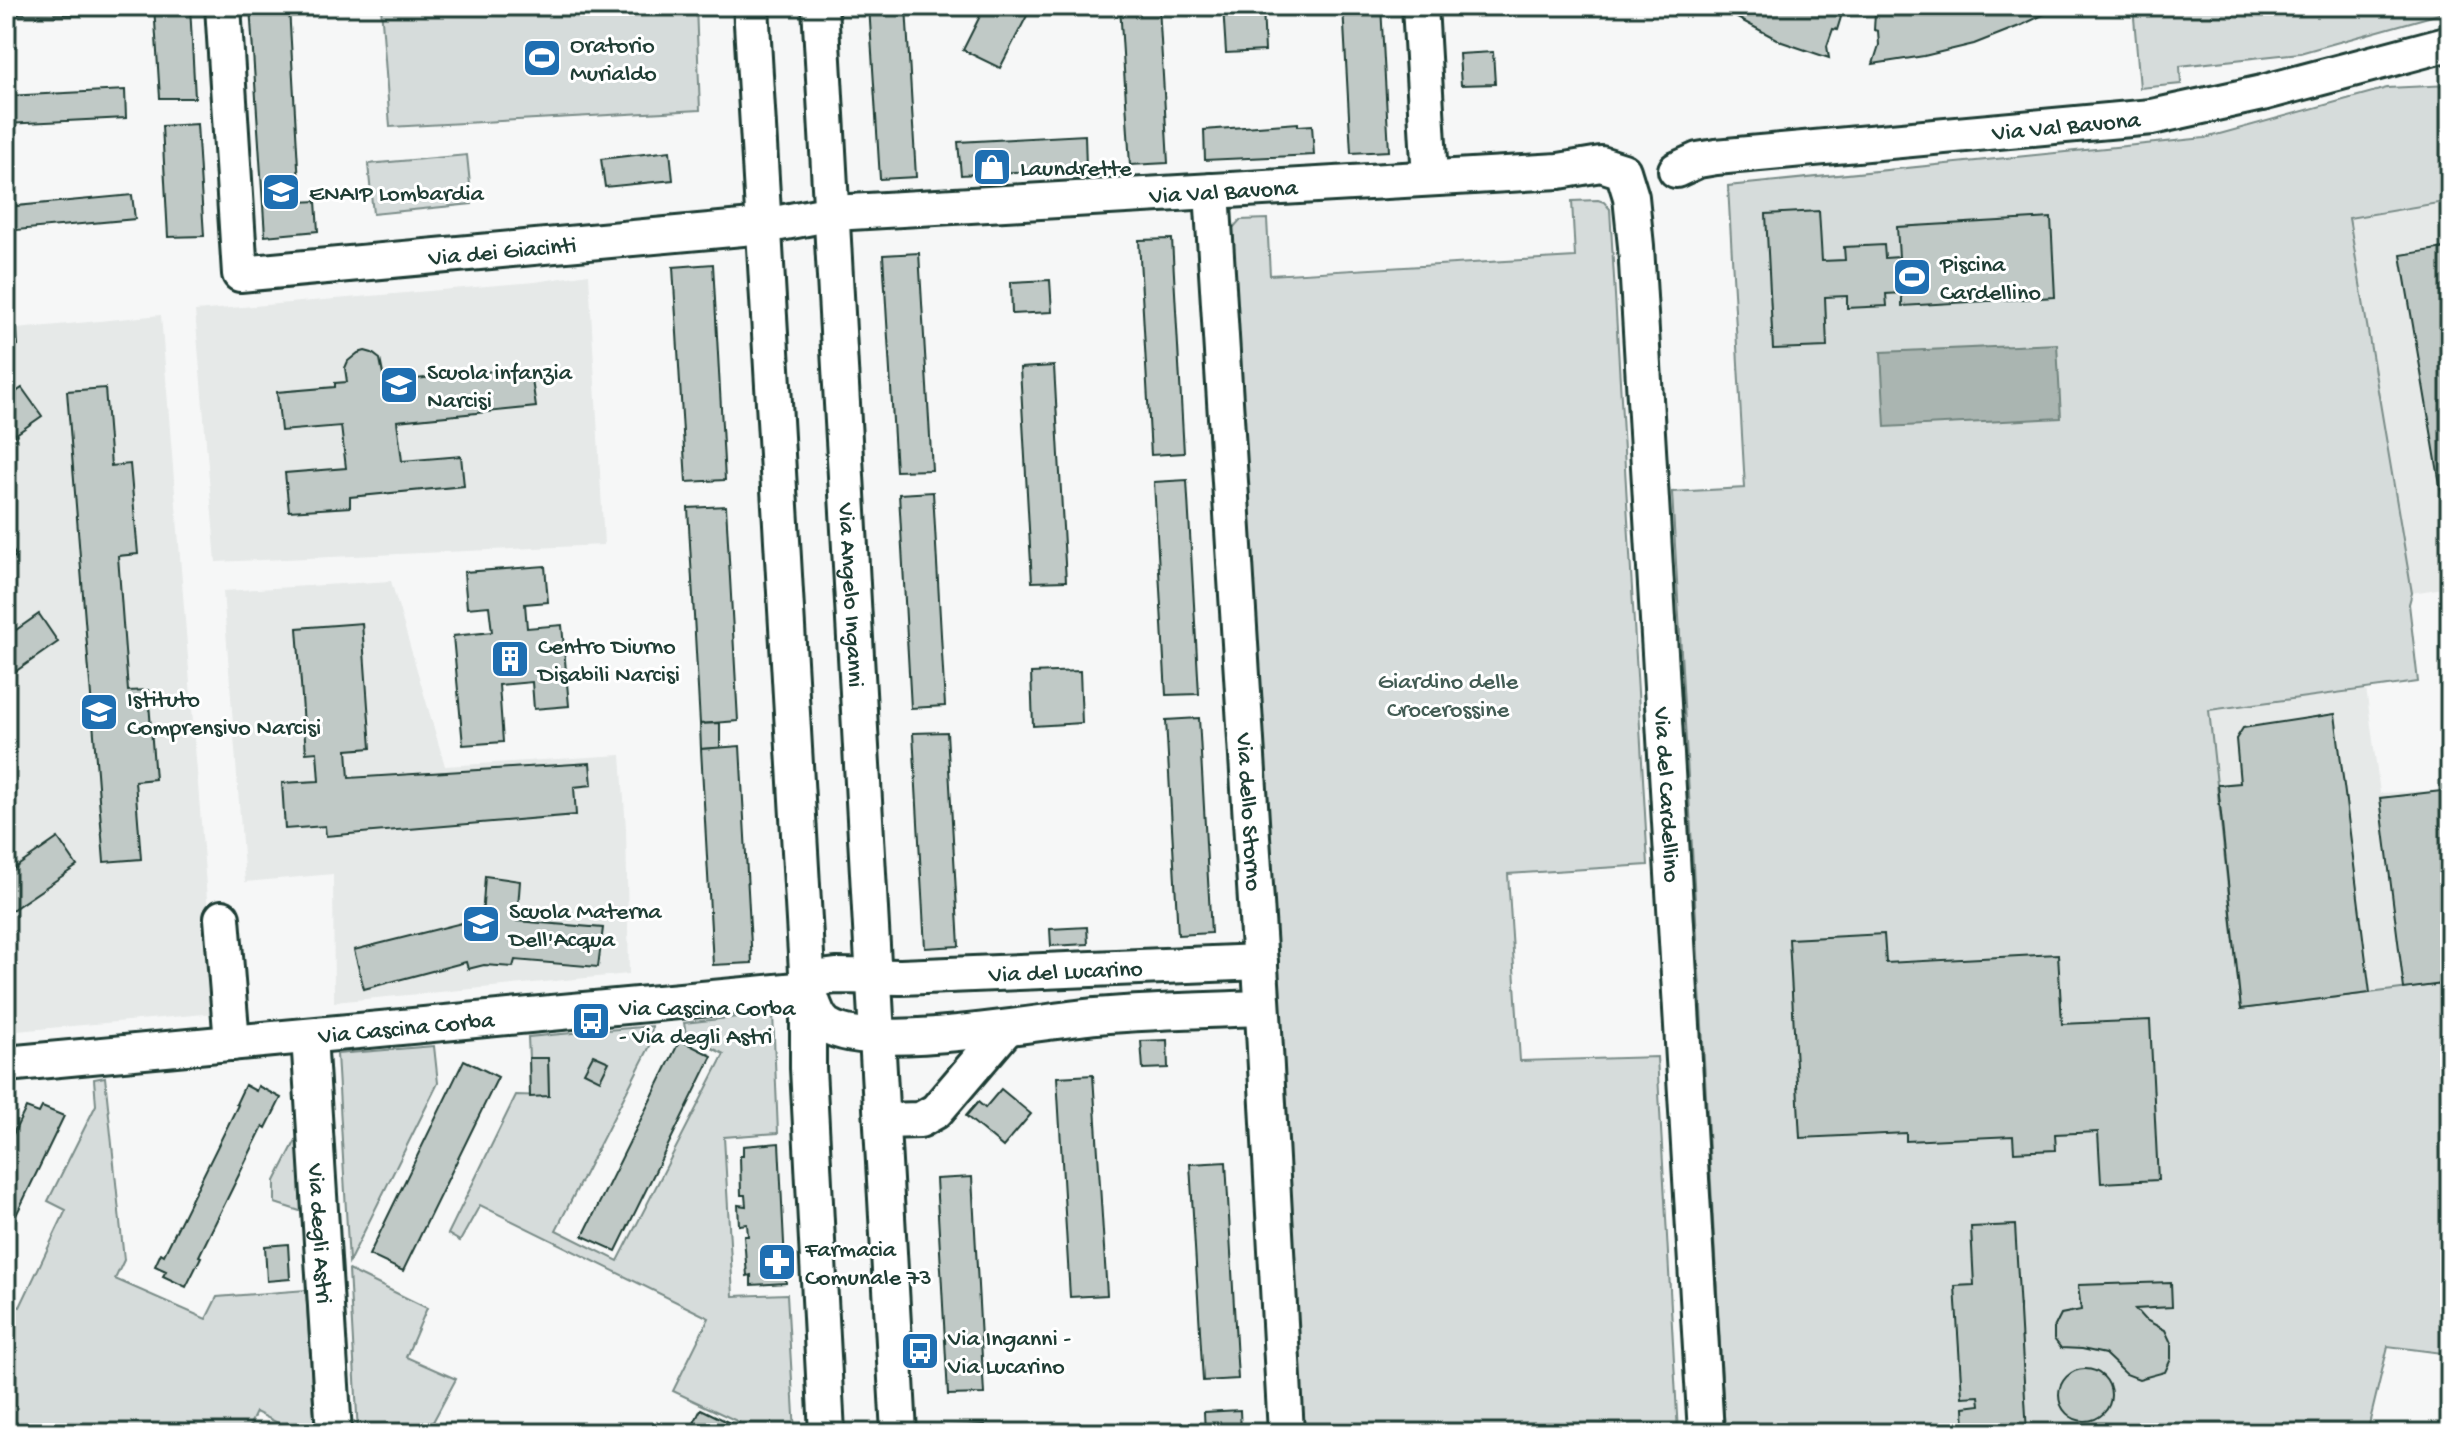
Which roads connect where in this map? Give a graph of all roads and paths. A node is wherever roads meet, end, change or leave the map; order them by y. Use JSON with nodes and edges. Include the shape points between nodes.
{"nodes":[{"id":1,"x":223,"y":6,"type":"edge"},
{"id":2,"x":751,"y":6,"type":"edge"},
{"id":3,"x":820,"y":6,"type":"edge"},
{"id":4,"x":1420,"y":6,"type":"edge"},
{"id":5,"x":2450,"y":43,"type":"edge"},
{"id":6,"x":1612,"y":166,"type":"joint"},
{"id":7,"x":1676,"y":170,"type":"dead end"},
{"id":8,"x":1430,"y":178,"type":"junction"},
{"id":9,"x":1212,"y":191,"type":"junction"},
{"id":10,"x":833,"y":213,"type":"junction"},
{"id":11,"x":764,"y":226,"type":"junction"},
{"id":12,"x":222,"y":918,"type":"dead end"},
{"id":13,"x":1260,"y":962,"type":"junction"},
{"id":14,"x":874,"y":978,"type":"junction"},
{"id":15,"x":808,"y":989,"type":"junction"},
{"id":16,"x":1262,"y":1008,"type":"junction"},
{"id":17,"x":1006,"y":1029,"type":"junction"},
{"id":18,"x":309,"y":1036,"type":"junction"},
{"id":19,"x":877,"y":1036,"type":"junction"},
{"id":20,"x":232,"y":1043,"type":"junction"},
{"id":21,"x":6,"y":1064,"type":"edge"},
{"id":22,"x":883,"y":1121,"type":"junction"},
{"id":23,"x":334,"y":1433,"type":"edge"},
{"id":24,"x":827,"y":1433,"type":"edge"},
{"id":25,"x":899,"y":1433,"type":"edge"},
{"id":26,"x":1286,"y":1433,"type":"edge"},
{"id":27,"x":1706,"y":1433,"type":"edge"}],
"edges":[{"from":1,"to":11,"type":"street","name":"Via dei Giacinti","via":[[240,274]]},
{"from":2,"to":11,"type":"street"},
{"from":3,"to":10,"type":"street","name":"Via Angelo Inganni"},
{"from":4,"to":8,"type":"street"},
{"from":5,"to":7,"type":"street","name":"Via Val Bavona","via":[[2152,117],[1716,157]]},
{"from":6,"to":8,"type":"street","name":"Via Val Bavona"},
{"from":6,"to":27,"type":"street","name":"Via del Cardellino","via":[[1627,178],[1636,246]]},
{"from":8,"to":9,"type":"street","name":"Via Val Bavona"},
{"from":9,"to":10,"type":"street","name":"Via Val Bavona"},
{"from":9,"to":13,"type":"street","name":"Via dello Storno"},
{"from":10,"to":11,"type":"street"},
{"from":10,"to":14,"type":"street","name":"Via Angelo Inganni"},
{"from":11,"to":15,"type":"street"},
{"from":12,"to":20,"type":"street"},
{"from":13,"to":14,"type":"street","name":"Via del Lucarino"},
{"from":13,"to":16,"type":"street","name":"Via dello Storno"},
{"from":14,"to":15,"type":"street","via":[[821,978]]},
{"from":14,"to":19,"type":"street","name":"Via Angelo Inganni"},
{"from":15,"to":18,"type":"street","name":"Via Cascina Corba"},
{"from":15,"to":19,"type":"street","via":[[828,1026]]},
{"from":15,"to":24,"type":"street"},
{"from":16,"to":17,"type":"street","name":"Via del Lucarino","via":[[1096,1016]]},
{"from":16,"to":26,"type":"street","name":"Via dello Storno"},
{"from":17,"to":19,"type":"street","name":"Via del Lucarino"},
{"from":17,"to":22,"type":"street","via":[[936,1111],[920,1120]]},
{"from":18,"to":20,"type":"street","name":"Via Cascina Corba"},
{"from":18,"to":23,"type":"street","name":"Via degli Astri"},
{"from":19,"to":22,"type":"street","name":"Via Angelo Inganni"},
{"from":20,"to":21,"type":"street","name":"Via Cascina Corba"},
{"from":22,"to":25,"type":"street","name":"Via Angelo Inganni"}]}
